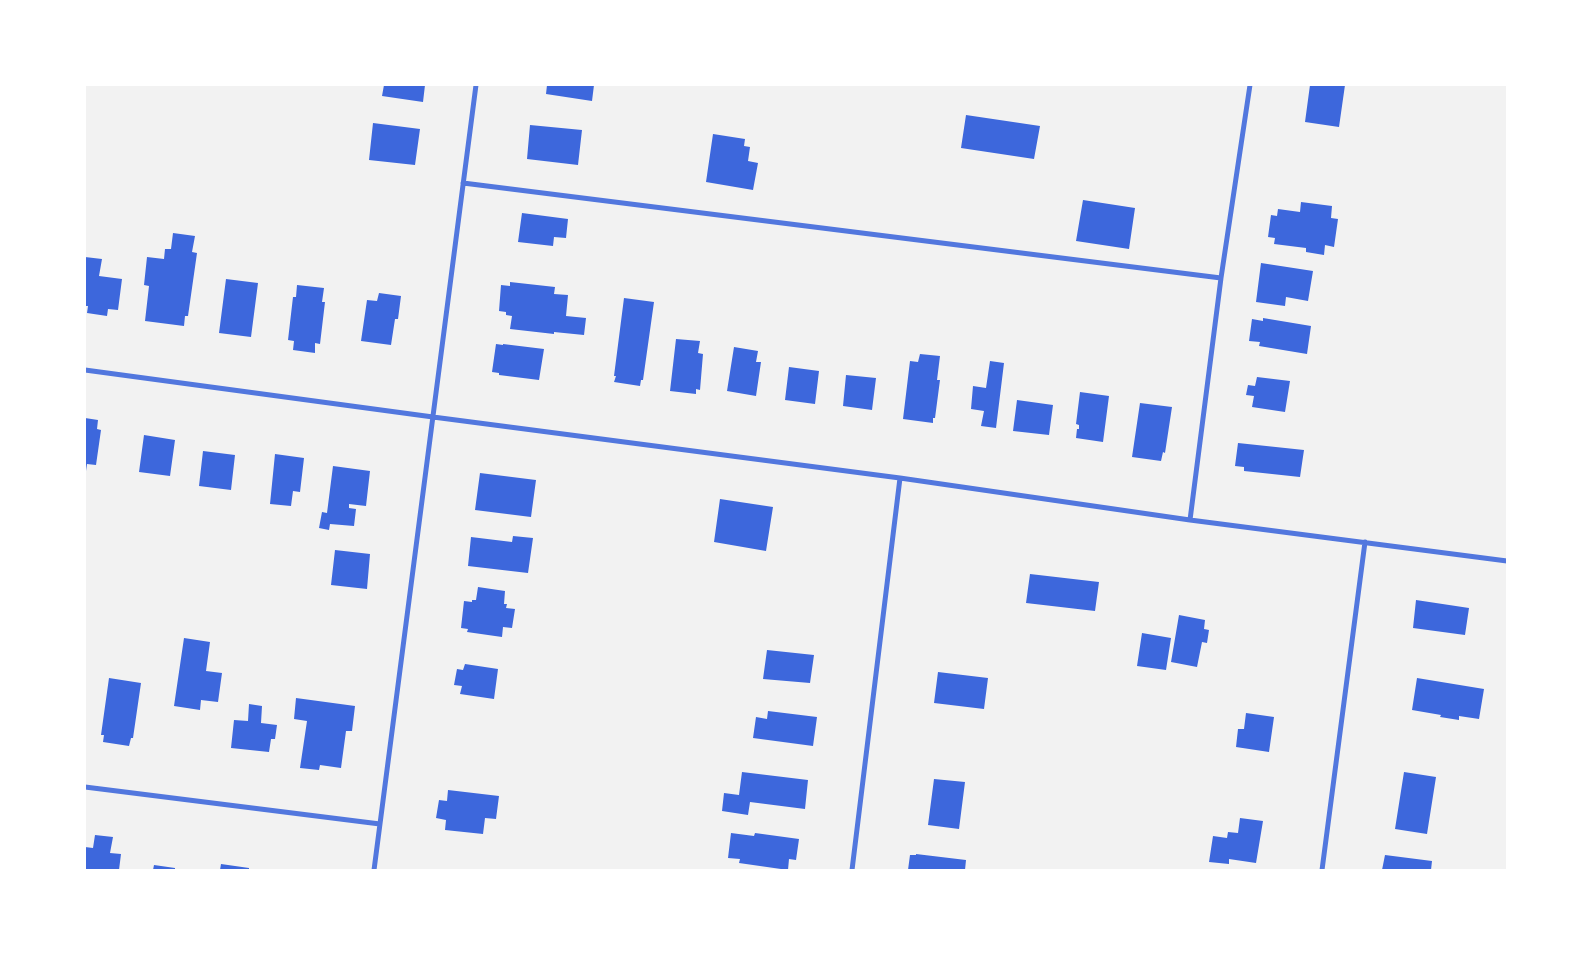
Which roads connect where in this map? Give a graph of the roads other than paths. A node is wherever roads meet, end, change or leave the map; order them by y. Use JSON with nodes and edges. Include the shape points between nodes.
{"nodes":[{"id":1,"x":476,"y":85,"type":"edge"},
{"id":2,"x":1250,"y":85,"type":"edge"},
{"id":3,"x":463,"y":184,"type":"junction"},
{"id":4,"x":1222,"y":278,"type":"junction"},
{"id":5,"x":85,"y":370,"type":"edge"},
{"id":6,"x":433,"y":417,"type":"junction"},
{"id":7,"x":900,"y":478,"type":"junction"},
{"id":8,"x":1190,"y":520,"type":"junction"},
{"id":9,"x":1365,"y":542,"type":"junction"},
{"id":10,"x":1507,"y":561,"type":"edge"},
{"id":11,"x":85,"y":788,"type":"edge"},
{"id":12,"x":380,"y":824,"type":"junction"},
{"id":13,"x":374,"y":870,"type":"edge"},
{"id":14,"x":852,"y":870,"type":"edge"},
{"id":15,"x":1322,"y":870,"type":"edge"}],
"edges":[{"from":1,"to":3,"type":"street"},
{"from":2,"to":4,"type":"street"},
{"from":3,"to":4,"type":"street"},
{"from":3,"to":6,"type":"street"},
{"from":4,"to":8,"type":"street"},
{"from":5,"to":6,"type":"street"},
{"from":6,"to":7,"type":"street"},
{"from":6,"to":12,"type":"street"},
{"from":7,"to":8,"type":"street"},
{"from":7,"to":14,"type":"street"},
{"from":8,"to":9,"type":"street"},
{"from":9,"to":10,"type":"street"},
{"from":9,"to":15,"type":"street"},
{"from":11,"to":12,"type":"street"},
{"from":12,"to":13,"type":"street"}]}
